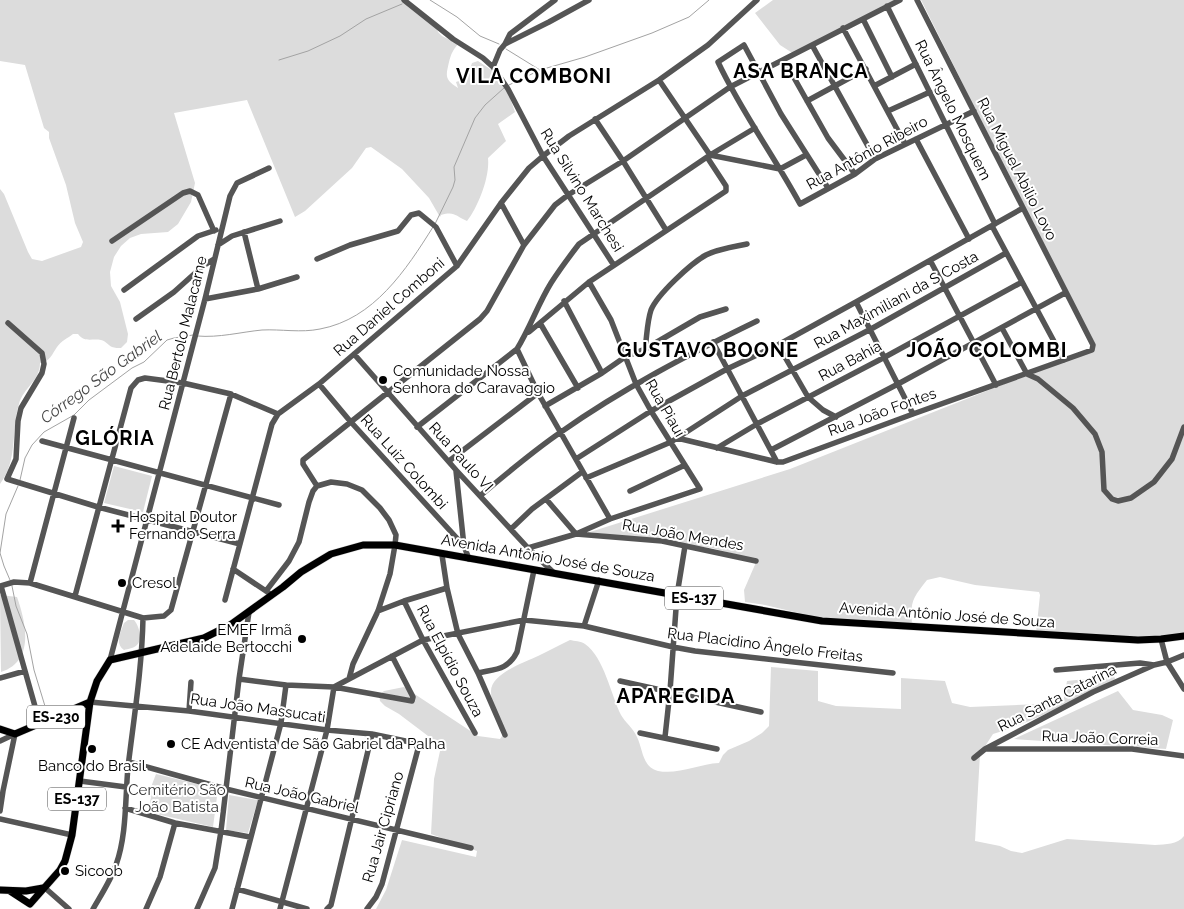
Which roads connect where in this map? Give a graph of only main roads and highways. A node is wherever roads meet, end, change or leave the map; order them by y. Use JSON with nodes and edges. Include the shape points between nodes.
{"nodes":[{"id":1,"x":1184,"y":636,"type":"edge"},
{"id":2,"x":90,"y":702,"type":"junction"},
{"id":3,"x":0,"y":729,"type":"edge"},
{"id":4,"x":44,"y":887,"type":"junction"},
{"id":5,"x":1,"y":891,"type":"edge"},
{"id":6,"x":10,"y":891,"type":"junction"},
{"id":7,"x":27,"y":906,"type":"edge"}],
"edges":[{"from":1,"to":2,"type":"main road","name":"Avenida Antônio José de Souza","number":"ES-137","via":[[1138,640],[838,622],[395,545],[363,545],[332,554],[301,572],[230,625],[204,638],[110,660],[97,681]]},
{"from":2,"to":3,"type":"main road","number":"ES-230","via":[[18,733]]},
{"from":2,"to":4,"type":"main road","number":"ES-137","via":[[72,835],[62,866]]},
{"from":4,"to":6,"type":"main road","number":"ES-137"},
{"from":4,"to":7,"type":"main road","number":"ES-137"},
{"from":5,"to":6,"type":"main road","number":"ES-137"},
{"from":6,"to":7,"type":"main road","number":"ES-137"}]}
